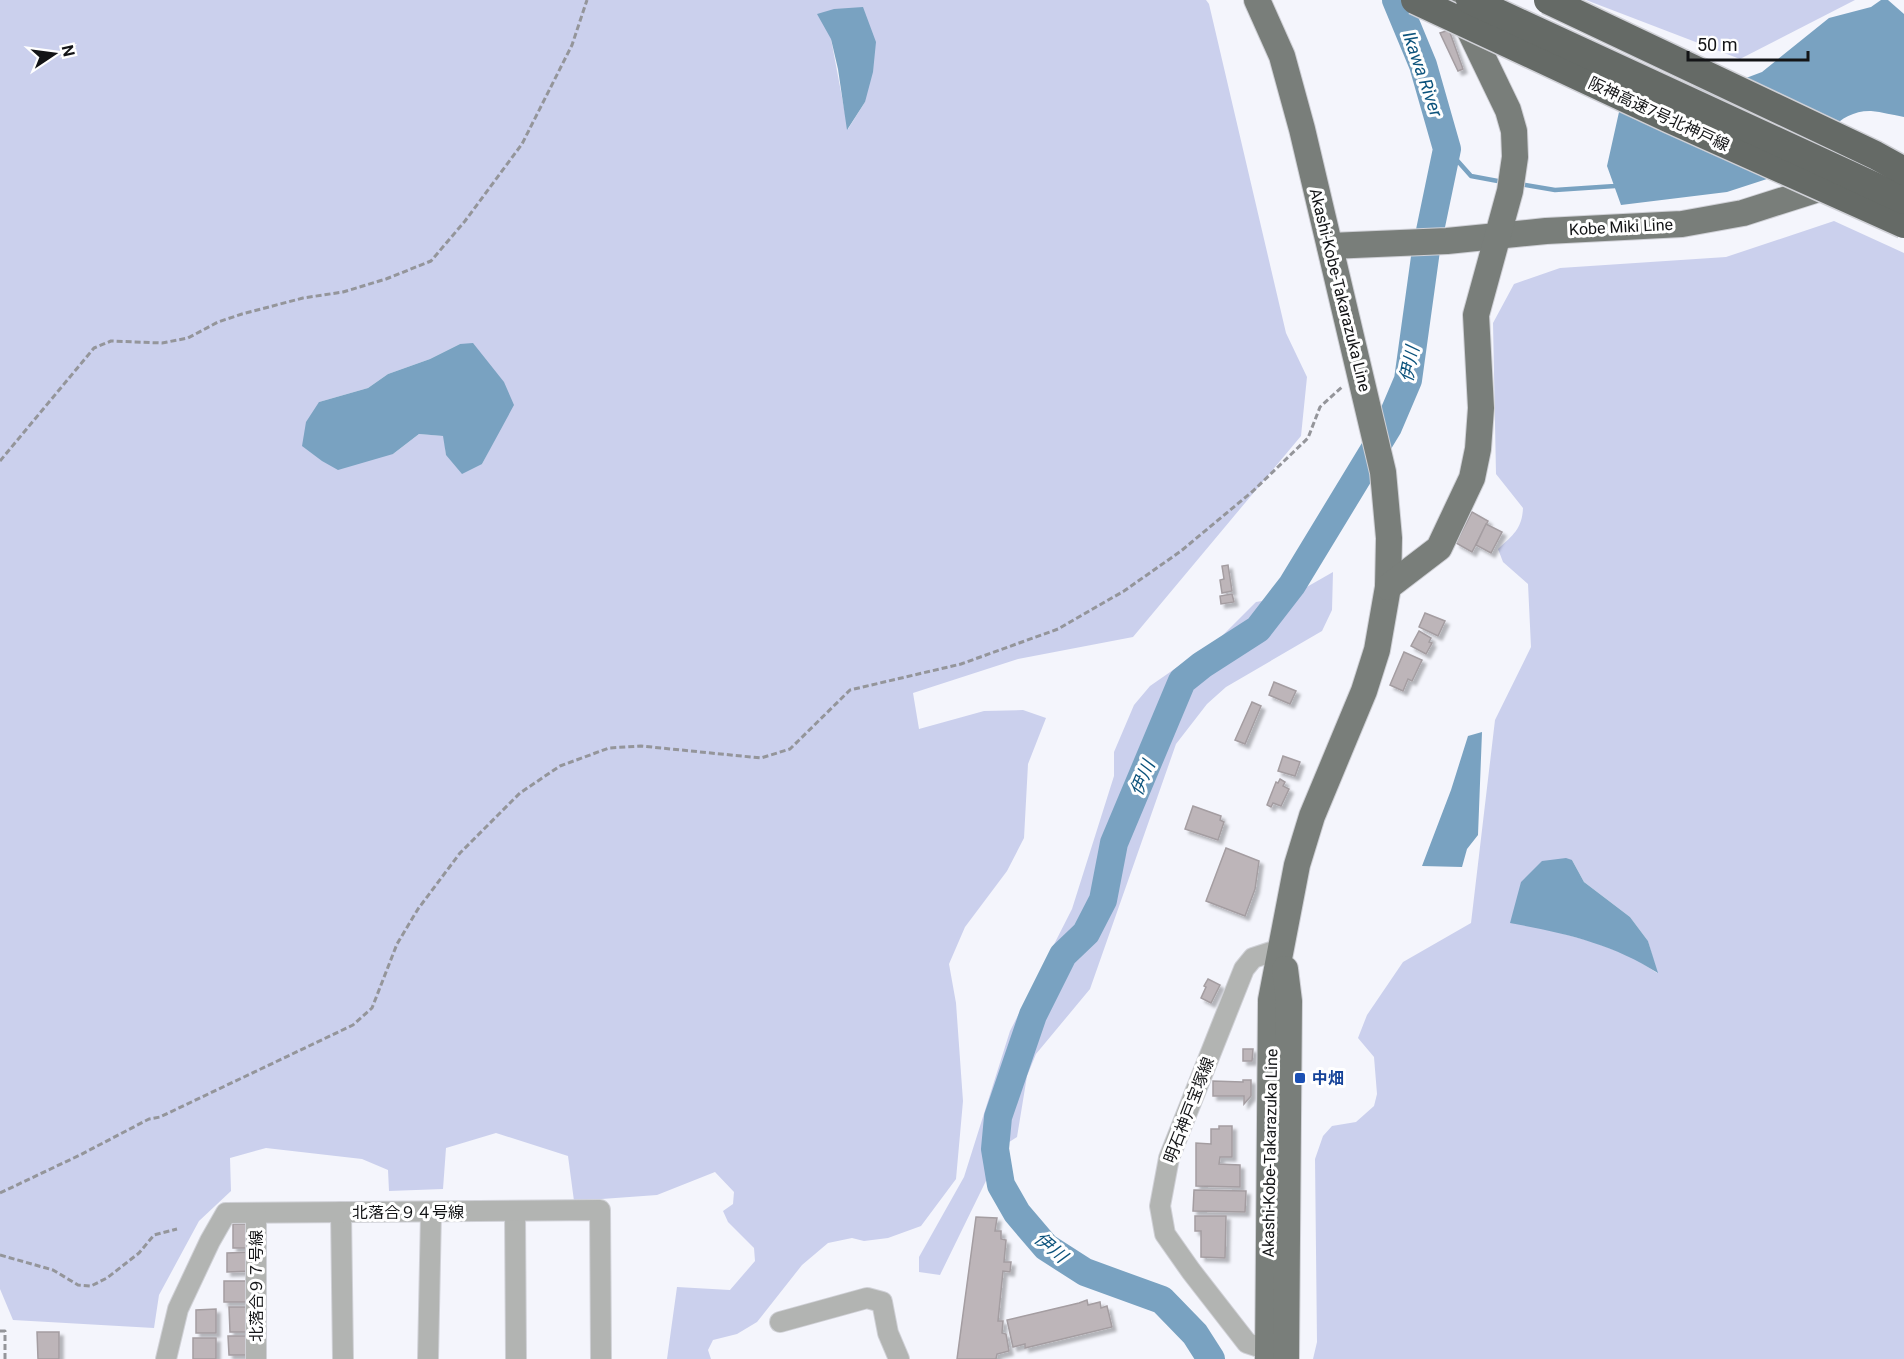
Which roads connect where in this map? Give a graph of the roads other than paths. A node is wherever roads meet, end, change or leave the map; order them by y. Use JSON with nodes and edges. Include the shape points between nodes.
{"nodes":[{"id":1,"x":1257,"y":0,"type":"edge"},
{"id":2,"x":1415,"y":0,"type":"edge"},
{"id":3,"x":1455,"y":0,"type":"edge"},
{"id":4,"x":1470,"y":0,"type":"edge"},
{"id":5,"x":1548,"y":0,"type":"edge"},
{"id":6,"x":1904,"y":165,"type":"edge"},
{"id":7,"x":1904,"y":171,"type":"edge"},
{"id":8,"x":1904,"y":200,"type":"edge"},
{"id":9,"x":1904,"y":224,"type":"edge"},
{"id":10,"x":1497,"y":235,"type":"junction"},
{"id":11,"x":1330,"y":246,"type":"junction"},
{"id":12,"x":1388,"y":586,"type":"junction"},
{"id":13,"x":1283,"y":948,"type":"junction"},
{"id":14,"x":514,"y":1211,"type":"junction"},
{"id":15,"x":341,"y":1212,"type":"junction"},
{"id":16,"x":431,"y":1212,"type":"junction"},
{"id":17,"x":256,"y":1213,"type":"junction"},
{"id":18,"x":780,"y":1322,"type":"dead end"},
{"id":19,"x":1277,"y":1355,"type":"edge"},
{"id":20,"x":166,"y":1359,"type":"edge"},
{"id":21,"x":256,"y":1359,"type":"edge"},
{"id":22,"x":343,"y":1359,"type":"edge"},
{"id":23,"x":428,"y":1359,"type":"edge"},
{"id":24,"x":516,"y":1359,"type":"edge"},
{"id":25,"x":601,"y":1359,"type":"edge"},
{"id":26,"x":899,"y":1359,"type":"edge"}],
"edges":[{"from":1,"to":11,"type":"main road","name":"Akashi-Kobe-Takarazuka Line","via":[[1282,56]]},
{"from":2,"to":9,"type":"highway","name":"阪神高速7号北神戸線","bridge":true},
{"from":3,"to":10,"type":"main road","via":[[1514,130],[1510,191]]},
{"from":4,"to":8,"type":"highway","name":"阪神高速7号北神戸線","bridge":true},
{"from":5,"to":7,"type":"highway","bridge":true},
{"from":6,"to":10,"type":"main road","name":"Kobe Miki Line","via":[[1743,213],[1682,224]]},
{"from":10,"to":11,"type":"main road","name":"Kobe Miki Line"},
{"from":10,"to":12,"type":"main road","via":[[1476,315],[1481,408],[1472,478],[1439,548]]},
{"from":11,"to":12,"type":"main road","name":"Akashi-Kobe-Takarazuka Line","via":[[1383,472],[1389,538]]},
{"from":12,"to":13,"type":"main road","name":"Akashi-Kobe-Takarazuka Line","via":[[1364,691],[1312,816],[1297,865]]},
{"from":13,"to":19,"type":"main road","name":"Akashi-Kobe-Takarazuka Line","via":[[1271,1000]]},
{"from":13,"to":19,"type":"street","name":"明石神戸宝塚線","via":[[1253,958],[1244,969],[1169,1158],[1160,1206],[1165,1234],[1247,1343]]},
{"from":14,"to":16,"type":"street","name":"北落合９４号線"},
{"from":14,"to":24,"type":"street"},
{"from":14,"to":25,"type":"street","name":"北落合９４号線","via":[[600,1210]]},
{"from":15,"to":16,"type":"street","name":"北落合９４号線"},
{"from":15,"to":17,"type":"street","name":"北落合９４号線"},
{"from":15,"to":22,"type":"street"},
{"from":16,"to":23,"type":"street"},
{"from":17,"to":20,"type":"street","name":"北落合９４号線","via":[[226,1213],[178,1309]]},
{"from":17,"to":21,"type":"street","name":"北落合９７号線"},
{"from":18,"to":26,"type":"street","via":[[867,1298],[882,1302],[888,1333]]}]}
